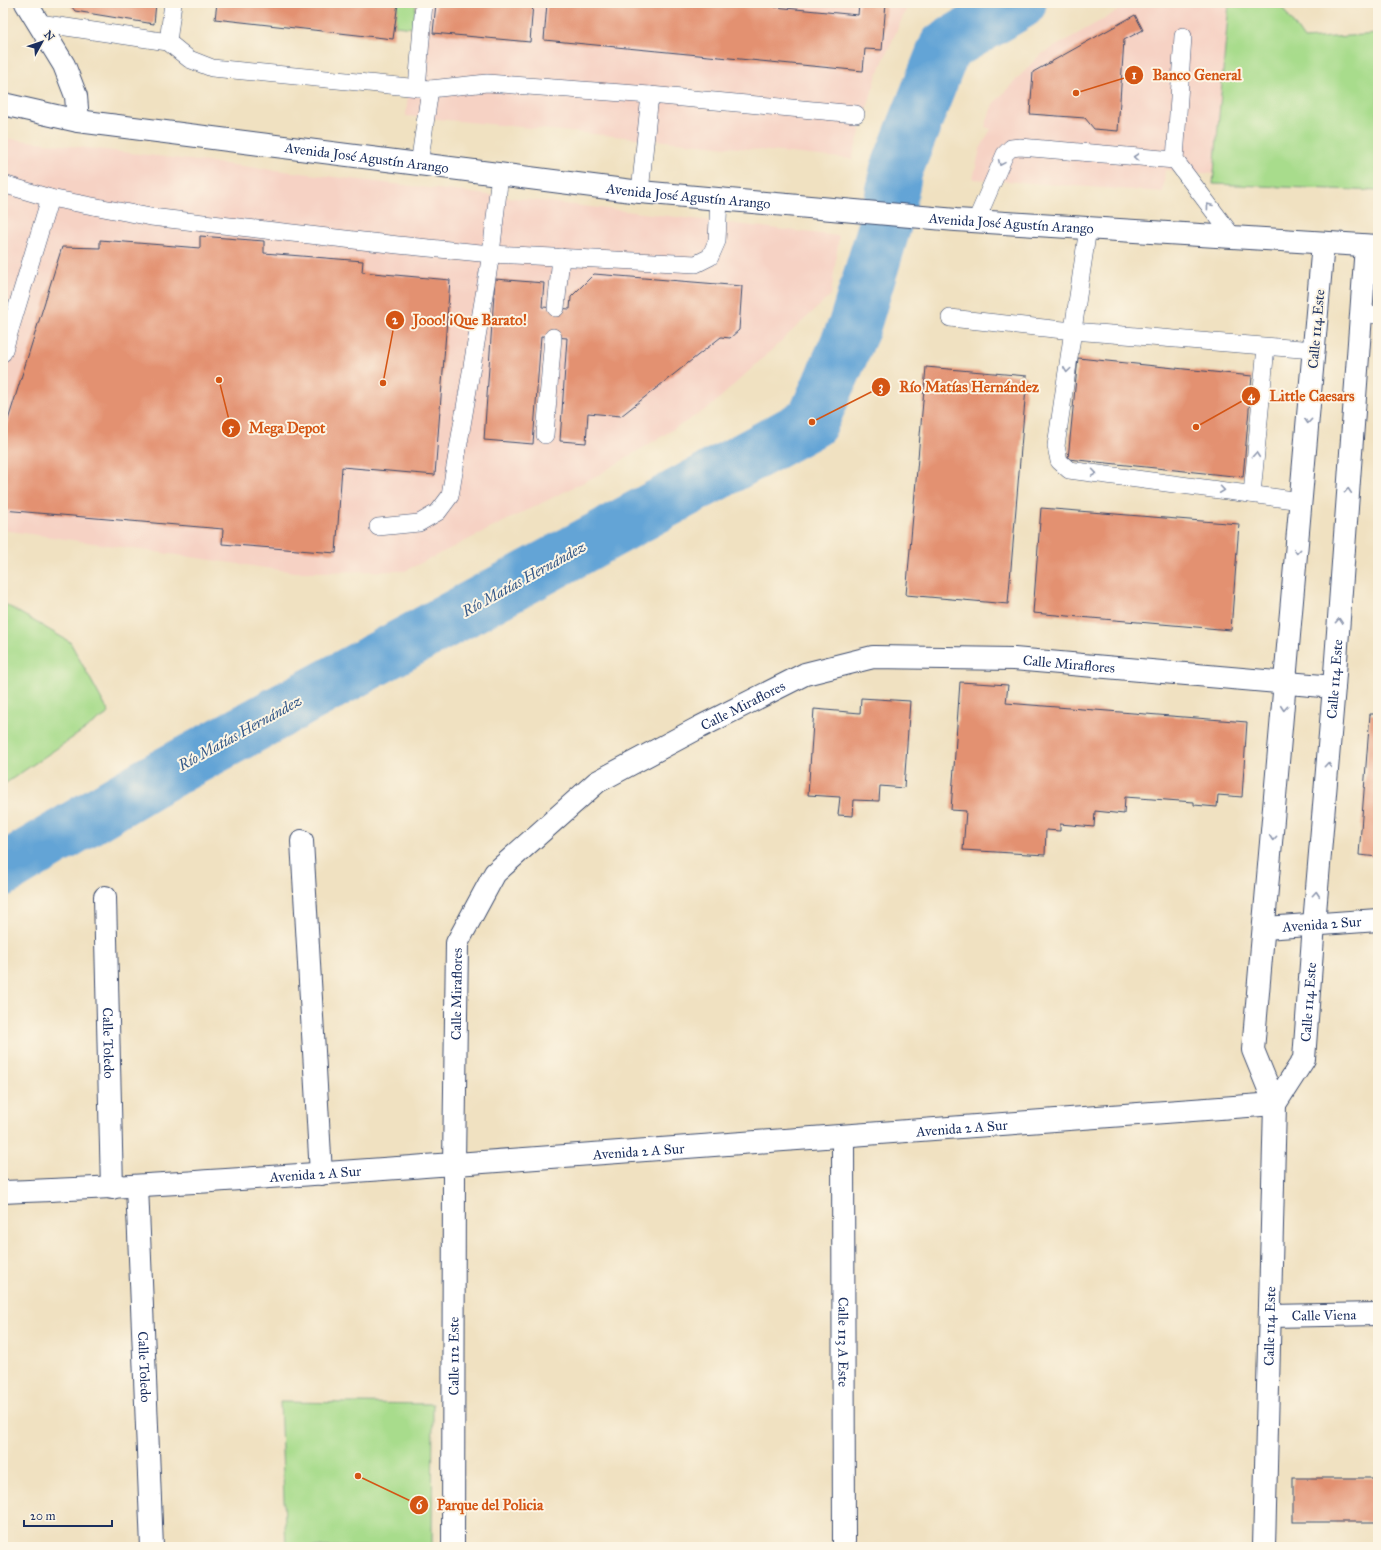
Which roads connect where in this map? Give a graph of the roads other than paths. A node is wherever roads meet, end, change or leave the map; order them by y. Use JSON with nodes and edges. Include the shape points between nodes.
{"nodes":[{"id":1,"x":26,"y":3,"type":"edge"},
{"id":2,"x":173,"y":3,"type":"edge"},
{"id":3,"x":424,"y":3,"type":"edge"},
{"id":4,"x":38,"y":23,"type":"junction"},
{"id":5,"x":1183,"y":36,"type":"dead end"},
{"id":6,"x":168,"y":42,"type":"junction"},
{"id":7,"x":423,"y":88,"type":"junction"},
{"id":8,"x":650,"y":96,"type":"junction"},
{"id":9,"x":3,"y":104,"type":"edge"},
{"id":10,"x":856,"y":114,"type":"dead end"},
{"id":11,"x":78,"y":121,"type":"junction"},
{"id":12,"x":1175,"y":160,"type":"junction"},
{"id":13,"x":419,"y":165,"type":"junction"},
{"id":14,"x":500,"y":174,"type":"junction"},
{"id":15,"x":3,"y":184,"type":"edge"},
{"id":16,"x":640,"y":192,"type":"junction"},
{"id":17,"x":50,"y":198,"type":"junction"},
{"id":18,"x":719,"y":198,"type":"junction"},
{"id":19,"x":966,"y":220,"type":"junction"},
{"id":20,"x":1088,"y":228,"type":"junction"},
{"id":21,"x":1233,"y":237,"type":"junction"},
{"id":22,"x":1323,"y":243,"type":"junction"},
{"id":23,"x":1372,"y":246,"type":"edge"},
{"id":24,"x":492,"y":254,"type":"junction"},
{"id":25,"x":561,"y":257,"type":"junction"},
{"id":26,"x":556,"y":308,"type":"dead end"},
{"id":27,"x":1370,"y":314,"type":"edge"},
{"id":28,"x":950,"y":318,"type":"dead end"},
{"id":29,"x":1073,"y":331,"type":"junction"},
{"id":30,"x":6,"y":333,"type":"edge"},
{"id":31,"x":554,"y":337,"type":"dead end"},
{"id":32,"x":1266,"y":346,"type":"junction"},
{"id":33,"x":1314,"y":350,"type":"junction"},
{"id":34,"x":3,"y":353,"type":"edge"},
{"id":35,"x":545,"y":435,"type":"dead end"},
{"id":36,"x":1252,"y":494,"type":"junction"},
{"id":37,"x":1301,"y":500,"type":"junction"},
{"id":38,"x":378,"y":527,"type":"dead end"},
{"id":39,"x":1286,"y":682,"type":"junction"},
{"id":40,"x":1334,"y":687,"type":"junction"},
{"id":41,"x":302,"y":841,"type":"dead end"},
{"id":42,"x":105,"y":897,"type":"dead end"},
{"id":43,"x":1378,"y":920,"type":"edge"},
{"id":44,"x":1314,"y":924,"type":"junction"},
{"id":45,"x":1265,"y":928,"type":"junction"},
{"id":46,"x":1275,"y":1104,"type":"junction"},
{"id":47,"x":842,"y":1137,"type":"junction"},
{"id":48,"x":454,"y":1164,"type":"junction"},
{"id":49,"x":321,"y":1174,"type":"junction"},
{"id":50,"x":137,"y":1186,"type":"junction"},
{"id":51,"x":112,"y":1188,"type":"junction"},
{"id":52,"x":3,"y":1192,"type":"edge"},
{"id":53,"x":1378,"y":1314,"type":"edge"},
{"id":54,"x":1270,"y":1316,"type":"junction"},
{"id":55,"x":152,"y":1547,"type":"edge"},
{"id":56,"x":453,"y":1547,"type":"edge"},
{"id":57,"x":844,"y":1547,"type":"edge"},
{"id":58,"x":1264,"y":1547,"type":"edge"}],
"edges":[{"from":1,"to":4,"type":"street"},
{"from":2,"to":6,"type":"lane"},
{"from":3,"to":7,"type":"lane"},
{"from":4,"to":6,"type":"lane"},
{"from":4,"to":11,"type":"street","via":[[64,65],[76,96]]},
{"from":5,"to":12,"type":"lane"},
{"from":6,"to":7,"type":"lane","via":[[189,59],[212,68]]},
{"from":7,"to":8,"type":"lane","via":[[487,83]]},
{"from":7,"to":13,"type":"lane"},
{"from":8,"to":10,"type":"lane"},
{"from":8,"to":16,"type":"lane"},
{"from":9,"to":11,"type":"street","name":"Avenida José Agustín Arango"},
{"from":11,"to":13,"type":"street","name":"Avenida José Agustín Arango"},
{"from":12,"to":19,"type":"lane","one_way":true,"via":[[1011,148]]},
{"from":21,"to":12,"type":"lane","one_way":true},
{"from":13,"to":14,"type":"street","name":"Avenida José Agustín Arango"},
{"from":14,"to":16,"type":"street","name":"Avenida José Agustín Arango"},
{"from":14,"to":24,"type":"lane"},
{"from":15,"to":17,"type":"lane"},
{"from":16,"to":18,"type":"street","name":"Avenida José Agustín Arango"},
{"from":17,"to":24,"type":"lane","via":[[151,217]]},
{"from":17,"to":30,"type":"lane"},
{"from":18,"to":19,"type":"street","name":"Avenida José Agustín Arango"},
{"from":18,"to":25,"type":"lane","via":[[717,241],[710,257],[696,264]]},
{"from":19,"to":20,"type":"street","name":"Avenida José Agustín Arango"},
{"from":20,"to":21,"type":"street","name":"Avenida José Agustín Arango"},
{"from":20,"to":29,"type":"lane"},
{"from":21,"to":22,"type":"street","name":"Avenida José Agustín Arango"},
{"from":22,"to":23,"type":"street","name":"Avenida José Agustín Arango"},
{"from":22,"to":33,"type":"street","name":"Calle 114 Este"},
{"from":23,"to":27,"type":"street","name":"Calle 114 Este"},
{"from":24,"to":25,"type":"lane"},
{"from":24,"to":38,"type":"lane","via":[[450,496],[438,512],[420,523]]},
{"from":25,"to":26,"type":"lane"},
{"from":40,"to":27,"type":"street","name":"Calle 114 Este","one_way":true},
{"from":28,"to":29,"type":"lane"},
{"from":29,"to":32,"type":"lane"},
{"from":29,"to":36,"type":"lane","one_way":true,"via":[[1056,446],[1059,461],[1070,470]]},
{"from":30,"to":34,"type":"lane"},
{"from":31,"to":35,"type":"lane"},
{"from":32,"to":33,"type":"lane"},
{"from":36,"to":32,"type":"lane","one_way":true},
{"from":33,"to":37,"type":"street","name":"Calle 114 Este","one_way":true},
{"from":36,"to":37,"type":"lane"},
{"from":37,"to":39,"type":"street","name":"Calle 114 Este","one_way":true},
{"from":39,"to":40,"type":"street","name":"Calle Miraflores"},
{"from":39,"to":45,"type":"street","name":"Calle 114 Este","one_way":true},
{"from":39,"to":48,"type":"street","name":"Calle Miraflores","via":[[1014,659],[873,657],[805,674],[597,782],[495,874],[457,942]]},
{"from":44,"to":40,"type":"street","name":"Calle 114 Este","one_way":true},
{"from":41,"to":49,"type":"street"},
{"from":42,"to":51,"type":"street","name":"Calle Toledo"},
{"from":43,"to":44,"type":"street","name":"Avenida 2 Sur"},
{"from":44,"to":45,"type":"street","name":"Avenida 2 Sur"},
{"from":44,"to":46,"type":"street","name":"Calle 114 Este","via":[[1304,1059]]},
{"from":45,"to":46,"type":"street","name":"Calle 114 Este","via":[[1253,1050]]},
{"from":46,"to":47,"type":"street","name":"Avenida 2 A Sur"},
{"from":46,"to":54,"type":"street","name":"Calle 114 Este"},
{"from":47,"to":48,"type":"street","name":"Avenida 2 A Sur"},
{"from":47,"to":57,"type":"street","name":"Calle 113 A Este"},
{"from":48,"to":49,"type":"street","name":"Avenida 2 A Sur"},
{"from":48,"to":56,"type":"street","name":"Calle 112 Este"},
{"from":49,"to":50,"type":"street","name":"Avenida 2 A Sur"},
{"from":50,"to":51,"type":"street","name":"Avenida 2 A Sur"},
{"from":50,"to":55,"type":"street","name":"Calle Toledo"},
{"from":51,"to":52,"type":"street","name":"Avenida 2 A Sur"},
{"from":53,"to":54,"type":"street","name":"Calle Viena"},
{"from":54,"to":58,"type":"street","name":"Calle 114 Este"}]}
